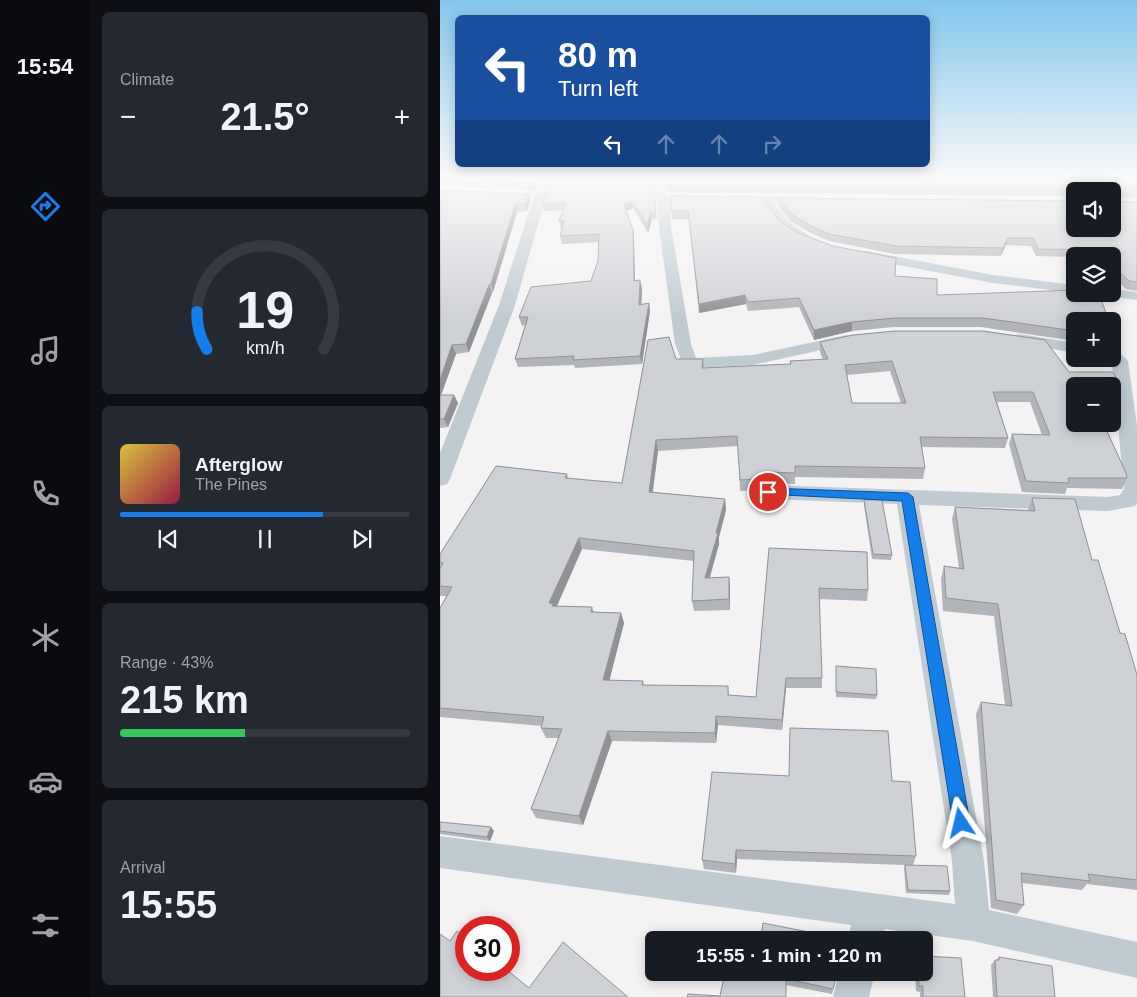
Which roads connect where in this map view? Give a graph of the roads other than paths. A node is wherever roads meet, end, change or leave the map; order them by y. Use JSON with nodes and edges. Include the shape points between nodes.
{"nodes":[{"id":1,"x":527,"y":227,"type":"edge"},
{"id":2,"x":665,"y":227,"type":"edge"},
{"id":3,"x":787,"y":227,"type":"edge"},
{"id":4,"x":817,"y":243,"type":"edge"},
{"id":5,"x":850,"y":252,"type":"edge"},
{"id":6,"x":1066,"y":287,"type":"edge"},
{"id":7,"x":1121,"y":294,"type":"edge"},
{"id":8,"x":1137,"y":296,"type":"edge"},
{"id":9,"x":1006,"y":337,"type":"edge"},
{"id":10,"x":861,"y":338,"type":"edge"},
{"id":11,"x":1066,"y":347,"type":"edge"},
{"id":12,"x":1121,"y":367,"type":"edge"},
{"id":13,"x":441,"y":475,"type":"edge"},
{"id":14,"x":768,"y":492,"type":"dead end"},
{"id":15,"x":908,"y":497,"type":"junction"},
{"id":16,"x":440,"y":852,"type":"edge"},
{"id":17,"x":974,"y":924,"type":"junction"},
{"id":18,"x":868,"y":925,"type":"edge"},
{"id":19,"x":1137,"y":960,"type":"edge"},
{"id":20,"x":855,"y":981,"type":"edge"},
{"id":21,"x":851,"y":997,"type":"edge"}],
"edges":[{"from":1,"to":13,"type":"street","via":[[507,305]]},
{"from":2,"to":10,"type":"street","via":[[690,363],[753,360]]},
{"from":3,"to":4,"type":"street"},
{"from":5,"to":6,"type":"street","via":[[993,279]]},
{"from":7,"to":8,"type":"street"},
{"from":9,"to":11,"type":"street"},
{"from":12,"to":15,"type":"street","via":[[1135,490],[1128,501],[1108,504]]},
{"from":14,"to":15,"type":"street"},
{"from":15,"to":17,"type":"street","via":[[968,861]]},
{"from":16,"to":18,"type":"street"},
{"from":17,"to":18,"type":"street"},
{"from":17,"to":19,"type":"street"},
{"from":20,"to":21,"type":"street"}]}
